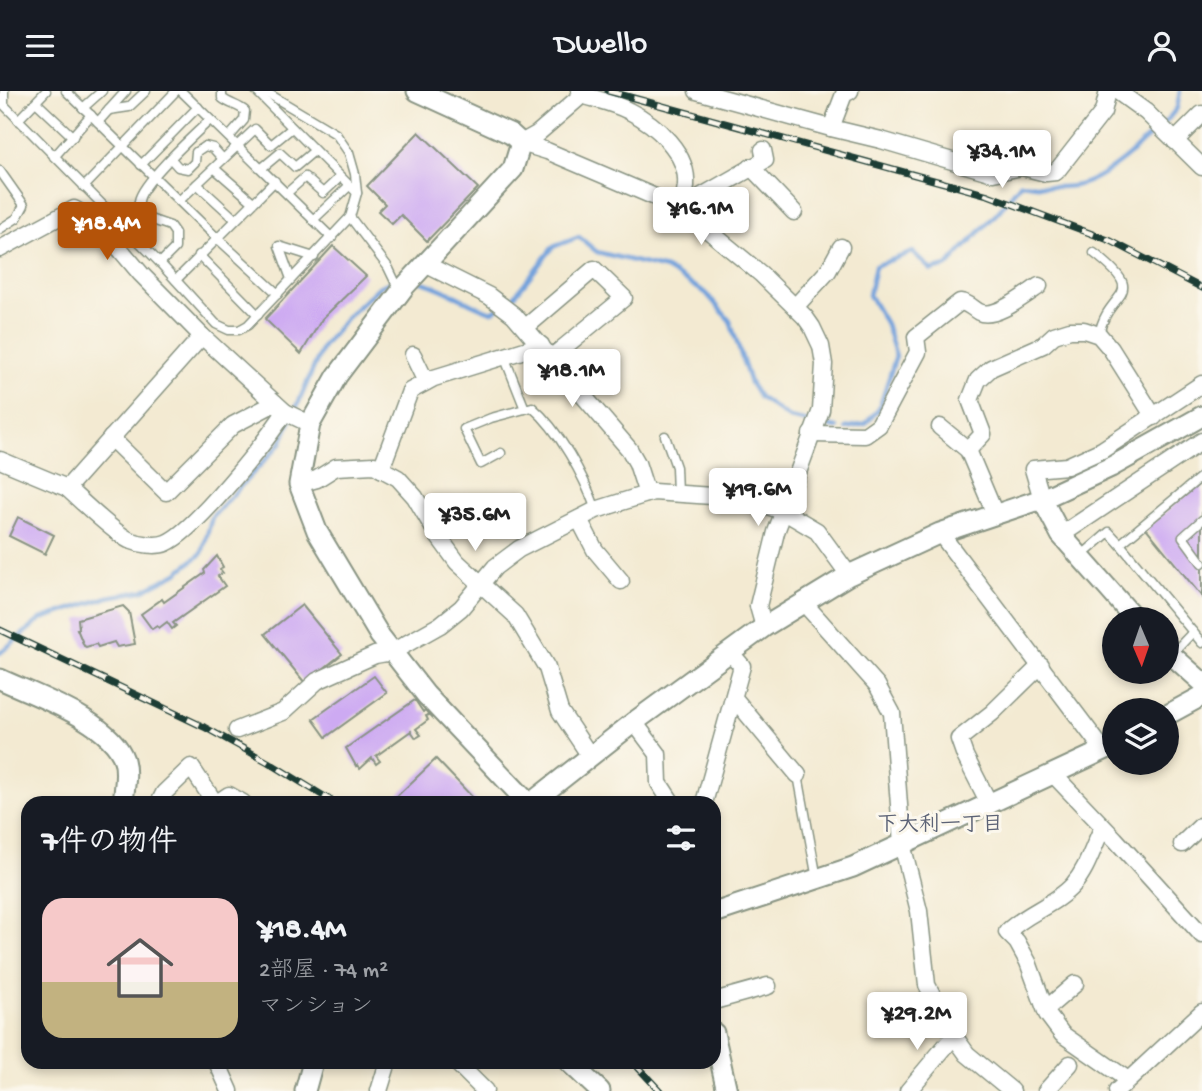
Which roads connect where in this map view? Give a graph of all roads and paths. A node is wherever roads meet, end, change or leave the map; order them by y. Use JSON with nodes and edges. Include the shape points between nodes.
{"nodes":[{"id":1,"x":47,"y":91,"type":"edge"},
{"id":2,"x":66,"y":91,"type":"edge"},
{"id":3,"x":126,"y":91,"type":"edge"},
{"id":4,"x":146,"y":91,"type":"edge"},
{"id":5,"x":178,"y":91,"type":"edge"},
{"id":6,"x":222,"y":91,"type":"edge"},
{"id":7,"x":256,"y":91,"type":"edge"},
{"id":8,"x":264,"y":91,"type":"edge"},
{"id":9,"x":417,"y":91,"type":"edge"},
{"id":10,"x":697,"y":91,"type":"edge"},
{"id":11,"x":1108,"y":91,"type":"edge"},
{"id":12,"x":1117,"y":91,"type":"edge"},
{"id":13,"x":846,"y":92,"type":"edge"},
{"id":14,"x":2,"y":93,"type":"edge"},
{"id":15,"x":97,"y":93,"type":"edge"},
{"id":16,"x":581,"y":93,"type":"edge"},
{"id":17,"x":37,"y":103,"type":"junction"},
{"id":18,"x":198,"y":107,"type":"junction"},
{"id":19,"x":83,"y":108,"type":"junction"},
{"id":20,"x":109,"y":110,"type":"junction"},
{"id":21,"x":1202,"y":114,"type":"edge"},
{"id":22,"x":94,"y":119,"type":"junction"},
{"id":23,"x":18,"y":120,"type":"junction"},
{"id":24,"x":210,"y":120,"type":"junction"},
{"id":25,"x":292,"y":128,"type":"junction"},
{"id":26,"x":831,"y":128,"type":"junction"},
{"id":27,"x":73,"y":137,"type":"junction"},
{"id":28,"x":229,"y":137,"type":"junction"},
{"id":29,"x":1175,"y":141,"type":"junction"},
{"id":30,"x":521,"y":143,"type":"junction"},
{"id":31,"x":123,"y":146,"type":"junction"},
{"id":32,"x":237,"y":146,"type":"junction"},
{"id":33,"x":314,"y":151,"type":"junction"},
{"id":34,"x":764,"y":151,"type":"dead end"},
{"id":35,"x":54,"y":157,"type":"junction"},
{"id":36,"x":171,"y":159,"type":"junction"},
{"id":37,"x":223,"y":159,"type":"junction"},
{"id":38,"x":141,"y":165,"type":"junction"},
{"id":39,"x":751,"y":167,"type":"junction"},
{"id":40,"x":1202,"y":167,"type":"edge"},
{"id":41,"x":214,"y":168,"type":"junction"},
{"id":42,"x":262,"y":168,"type":"junction"},
{"id":43,"x":0,"y":171,"type":"edge"},
{"id":44,"x":154,"y":177,"type":"junction"},
{"id":45,"x":340,"y":177,"type":"junction"},
{"id":46,"x":275,"y":181,"type":"junction"},
{"id":47,"x":197,"y":184,"type":"junction"},
{"id":48,"x":349,"y":186,"type":"junction"},
{"id":49,"x":84,"y":187,"type":"junction"},
{"id":50,"x":287,"y":193,"type":"junction"},
{"id":51,"x":357,"y":193,"type":"junction"},
{"id":52,"x":179,"y":201,"type":"junction"},
{"id":53,"x":253,"y":202,"type":"junction"},
{"id":54,"x":681,"y":208,"type":"junction"},
{"id":55,"x":794,"y":212,"type":"dead end"},
{"id":56,"x":350,"y":217,"type":"junction"},
{"id":57,"x":235,"y":219,"type":"junction"},
{"id":58,"x":313,"y":220,"type":"junction"},
{"id":59,"x":0,"y":229,"type":"edge"},
{"id":60,"x":332,"y":238,"type":"junction"},
{"id":61,"x":217,"y":239,"type":"junction"},
{"id":62,"x":841,"y":247,"type":"dead end"},
{"id":63,"x":0,"y":249,"type":"edge"},
{"id":64,"x":1094,"y":253,"type":"dead end"},
{"id":65,"x":199,"y":255,"type":"junction"},
{"id":66,"x":314,"y":257,"type":"junction"},
{"id":67,"x":160,"y":263,"type":"junction"},
{"id":68,"x":423,"y":266,"type":"junction"},
{"id":69,"x":291,"y":279,"type":"junction"},
{"id":70,"x":176,"y":280,"type":"junction"},
{"id":71,"x":1039,"y":286,"type":"dead end"},
{"id":72,"x":402,"y":289,"type":"junction"},
{"id":73,"x":278,"y":294,"type":"junction"},
{"id":74,"x":794,"y":307,"type":"junction"},
{"id":75,"x":258,"y":315,"type":"junction"},
{"id":76,"x":526,"y":327,"type":"junction"},
{"id":77,"x":1099,"y":335,"type":"junction"},
{"id":78,"x":202,"y":336,"type":"junction"},
{"id":79,"x":546,"y":351,"type":"junction"},
{"id":80,"x":413,"y":355,"type":"dead end"},
{"id":81,"x":504,"y":355,"type":"junction"},
{"id":82,"x":426,"y":382,"type":"junction"},
{"id":83,"x":1202,"y":384,"type":"edge"},
{"id":84,"x":280,"y":407,"type":"junction"},
{"id":85,"x":525,"y":409,"type":"junction"},
{"id":86,"x":1202,"y":416,"type":"edge"},
{"id":87,"x":1154,"y":417,"type":"junction"},
{"id":88,"x":310,"y":424,"type":"junction"},
{"id":89,"x":940,"y":427,"type":"dead end"},
{"id":90,"x":811,"y":434,"type":"junction"},
{"id":91,"x":666,"y":436,"type":"dead end"},
{"id":92,"x":111,"y":438,"type":"junction"},
{"id":93,"x":1202,"y":441,"type":"edge"},
{"id":94,"x":968,"y":450,"type":"junction"},
{"id":95,"x":501,"y":453,"type":"dead end"},
{"id":96,"x":0,"y":460,"type":"edge"},
{"id":97,"x":382,"y":469,"type":"junction"},
{"id":98,"x":1202,"y":476,"type":"edge"},
{"id":99,"x":299,"y":485,"type":"junction"},
{"id":100,"x":67,"y":488,"type":"junction"},
{"id":101,"x":677,"y":493,"type":"junction"},
{"id":102,"x":647,"y":494,"type":"junction"},
{"id":103,"x":1042,"y":499,"type":"junction"},
{"id":104,"x":596,"y":510,"type":"junction"},
{"id":105,"x":783,"y":511,"type":"junction"},
{"id":106,"x":995,"y":513,"type":"junction"},
{"id":107,"x":579,"y":519,"type":"junction"},
{"id":108,"x":1202,"y":520,"type":"edge"},
{"id":109,"x":940,"y":533,"type":"junction"},
{"id":110,"x":1061,"y":535,"type":"junction"},
{"id":111,"x":1120,"y":544,"type":"junction"},
{"id":112,"x":1079,"y":558,"type":"junction"},
{"id":113,"x":1202,"y":563,"type":"edge"},
{"id":114,"x":849,"y":575,"type":"junction"},
{"id":115,"x":621,"y":581,"type":"dead end"},
{"id":116,"x":480,"y":585,"type":"junction"},
{"id":117,"x":803,"y":602,"type":"junction"},
{"id":118,"x":1124,"y":607,"type":"edge"},
{"id":119,"x":764,"y":627,"type":"junction"},
{"id":120,"x":1193,"y":632,"type":"junction"},
{"id":121,"x":1180,"y":643,"type":"edge"},
{"id":122,"x":1202,"y":643,"type":"edge"},
{"id":123,"x":392,"y":652,"type":"junction"},
{"id":124,"x":730,"y":652,"type":"junction"},
{"id":125,"x":1180,"y":663,"type":"edge"},
{"id":126,"x":1041,"y":665,"type":"junction"},
{"id":127,"x":0,"y":679,"type":"edge"},
{"id":128,"x":1202,"y":682,"type":"edge"},
{"id":129,"x":1202,"y":696,"type":"edge"},
{"id":130,"x":733,"y":698,"type":"junction"},
{"id":131,"x":1179,"y":708,"type":"edge"},
{"id":132,"x":634,"y":722,"type":"junction"},
{"id":133,"x":237,"y":730,"type":"dead end"},
{"id":134,"x":1102,"y":739,"type":"edge"},
{"id":135,"x":1102,"y":751,"type":"edge"},
{"id":136,"x":590,"y":756,"type":"junction"},
{"id":137,"x":1053,"y":774,"type":"junction"},
{"id":138,"x":798,"y":775,"type":"joint"},
{"id":139,"x":124,"y":796,"type":"edge"},
{"id":140,"x":162,"y":796,"type":"edge"},
{"id":141,"x":211,"y":796,"type":"edge"},
{"id":142,"x":522,"y":796,"type":"edge"},
{"id":143,"x":538,"y":796,"type":"edge"},
{"id":144,"x":667,"y":796,"type":"edge"},
{"id":145,"x":706,"y":796,"type":"edge"},
{"id":146,"x":990,"y":805,"type":"junction"},
{"id":147,"x":1202,"y":825,"type":"edge"},
{"id":148,"x":1103,"y":827,"type":"junction"},
{"id":149,"x":902,"y":844,"type":"junction"},
{"id":150,"x":1182,"y":844,"type":"dead end"},
{"id":151,"x":817,"y":879,"type":"junction"},
{"id":152,"x":721,"y":911,"type":"edge"},
{"id":153,"x":1202,"y":935,"type":"edge"},
{"id":154,"x":1075,"y":984,"type":"dead end"},
{"id":155,"x":768,"y":986,"type":"dead end"},
{"id":156,"x":721,"y":999,"type":"edge"},
{"id":157,"x":1046,"y":1009,"type":"junction"},
{"id":158,"x":1202,"y":1012,"type":"edge"},
{"id":159,"x":954,"y":1037,"type":"junction"},
{"id":160,"x":1070,"y":1064,"type":"dead end"},
{"id":161,"x":721,"y":1065,"type":"edge"},
{"id":162,"x":220,"y":1069,"type":"edge"},
{"id":163,"x":311,"y":1069,"type":"edge"},
{"id":164,"x":386,"y":1069,"type":"edge"},
{"id":165,"x":463,"y":1069,"type":"edge"},
{"id":166,"x":576,"y":1069,"type":"edge"},
{"id":167,"x":1123,"y":1085,"type":"edge"},
{"id":168,"x":916,"y":1088,"type":"edge"},
{"id":169,"x":230,"y":1091,"type":"edge"},
{"id":170,"x":305,"y":1091,"type":"edge"},
{"id":171,"x":379,"y":1091,"type":"edge"},
{"id":172,"x":484,"y":1091,"type":"edge"},
{"id":173,"x":600,"y":1091,"type":"edge"},
{"id":174,"x":727,"y":1091,"type":"edge"},
{"id":175,"x":1012,"y":1091,"type":"edge"},
{"id":176,"x":1046,"y":1091,"type":"edge"}],
"edges":[{"from":1,"to":17,"type":"lane"},
{"from":2,"to":19,"type":"lane"},
{"from":3,"to":20,"type":"lane"},
{"from":4,"to":20,"type":"lane","via":[[129,107]]},
{"from":5,"to":18,"type":"lane"},
{"from":5,"to":31,"type":"lane"},
{"from":6,"to":28,"type":"lane","via":[[227,103],[245,111],[244,120]]},
{"from":7,"to":25,"type":"lane"},
{"from":8,"to":51,"type":"lane","via":[[336,134],[349,153]]},
{"from":9,"to":30,"type":"street","via":[[511,134]]},
{"from":10,"to":26,"type":"street"},
{"from":11,"to":26,"type":"street","via":[[1103,112],[1056,172],[1022,167],[993,173]]},
{"from":12,"to":29,"type":"street"},
{"from":13,"to":26,"type":"street"},
{"from":14,"to":23,"type":"lane","via":[[4,105]]},
{"from":15,"to":19,"type":"lane"},
{"from":16,"to":30,"type":"street"},
{"from":16,"to":54,"type":"street","via":[[630,111],[663,135],[680,157],[684,171]]},
{"from":17,"to":23,"type":"lane"},
{"from":17,"to":27,"type":"lane"},
{"from":18,"to":24,"type":"lane"},
{"from":18,"to":38,"type":"lane"},
{"from":19,"to":22,"type":"lane"},
{"from":20,"to":22,"type":"lane"},
{"from":21,"to":29,"type":"street"},
{"from":22,"to":27,"type":"lane"},
{"from":22,"to":31,"type":"lane"},
{"from":23,"to":35,"type":"lane"},
{"from":24,"to":28,"type":"lane"},
{"from":24,"to":36,"type":"lane"},
{"from":25,"to":32,"type":"lane","via":[[271,145],[255,129]]},
{"from":25,"to":33,"type":"lane"},
{"from":27,"to":35,"type":"lane"},
{"from":28,"to":32,"type":"lane"},
{"from":29,"to":40,"type":"street"},
{"from":30,"to":54,"type":"street"},
{"from":30,"to":68,"type":"street","via":[[513,169]]},
{"from":31,"to":38,"type":"lane"},
{"from":31,"to":49,"type":"lane"},
{"from":32,"to":37,"type":"lane"},
{"from":32,"to":42,"type":"lane"},
{"from":33,"to":42,"type":"lane","via":[[295,167],[280,153]]},
{"from":33,"to":45,"type":"lane"},
{"from":34,"to":39,"type":"street","via":[[765,160]]},
{"from":35,"to":49,"type":"lane"},
{"from":36,"to":37,"type":"lane","via":[[188,169],[196,152],[205,146]]},
{"from":36,"to":44,"type":"lane"},
{"from":37,"to":41,"type":"lane"},
{"from":38,"to":44,"type":"lane"},
{"from":39,"to":54,"type":"street"},
{"from":39,"to":55,"type":"street"},
{"from":41,"to":47,"type":"lane"},
{"from":41,"to":53,"type":"lane"},
{"from":42,"to":46,"type":"lane"},
{"from":43,"to":59,"type":"lane","via":[[24,205],[17,218]]},
{"from":44,"to":52,"type":"lane"},
{"from":44,"to":67,"type":"lane","via":[[140,196],[140,211],[151,221],[170,226],[177,241],[172,254]]},
{"from":45,"to":48,"type":"lane"},
{"from":45,"to":50,"type":"lane","via":[[323,193],[305,177]]},
{"from":46,"to":50,"type":"lane"},
{"from":46,"to":53,"type":"lane"},
{"from":47,"to":52,"type":"lane"},
{"from":47,"to":57,"type":"lane"},
{"from":48,"to":51,"type":"lane"},
{"from":48,"to":58,"type":"lane"},
{"from":49,"to":67,"type":"lane"},
{"from":50,"to":58,"type":"lane"},
{"from":51,"to":56,"type":"lane"},
{"from":52,"to":61,"type":"lane"},
{"from":53,"to":57,"type":"lane"},
{"from":54,"to":74,"type":"street"},
{"from":56,"to":60,"type":"lane"},
{"from":56,"to":72,"type":"lane"},
{"from":57,"to":61,"type":"lane"},
{"from":58,"to":60,"type":"lane"},
{"from":60,"to":66,"type":"lane"},
{"from":61,"to":65,"type":"lane"},
{"from":61,"to":73,"type":"lane"},
{"from":62,"to":74,"type":"street","via":[[828,271]]},
{"from":63,"to":78,"type":"street","via":[[74,209],[97,222]]},
{"from":64,"to":77,"type":"lane","via":[[1119,274],[1123,284],[1122,296],[1102,318]]},
{"from":65,"to":70,"type":"lane"},
{"from":65,"to":75,"type":"lane"},
{"from":66,"to":69,"type":"lane"},
{"from":66,"to":69,"type":"lane","via":[[279,246]]},
{"from":67,"to":70,"type":"lane"},
{"from":68,"to":72,"type":"street"},
{"from":68,"to":76,"type":"street","via":[[497,301]]},
{"from":69,"to":73,"type":"lane"},
{"from":70,"to":75,"type":"lane","via":[[216,324],[229,330],[239,330]]},
{"from":71,"to":90,"type":"street","via":[[997,313],[981,313],[960,302],[916,337],[918,352],[880,425],[864,435]]},
{"from":72,"to":88,"type":"street","via":[[337,376]]},
{"from":73,"to":75,"type":"lane"},
{"from":74,"to":90,"type":"street","via":[[812,327],[824,363],[821,410]]},
{"from":76,"to":79,"type":"street"},
{"from":76,"to":79,"type":"street","via":[[594,269],[624,298]]},
{"from":77,"to":87,"type":"street"},
{"from":77,"to":94,"type":"street","via":[[1070,330],[991,368],[972,391],[971,407],[983,433]]},
{"from":78,"to":84,"type":"street"},
{"from":78,"to":92,"type":"street"},
{"from":79,"to":81,"type":"street"},
{"from":79,"to":102,"type":"street","via":[[629,449]]},
{"from":80,"to":82,"type":"street"},
{"from":81,"to":82,"type":"street"},
{"from":81,"to":85,"type":"lane"},
{"from":82,"to":97,"type":"street","via":[[410,391]]},
{"from":83,"to":87,"type":"street"},
{"from":84,"to":88,"type":"street"},
{"from":84,"to":92,"type":"street","via":[[233,425],[166,492]]},
{"from":84,"to":100,"type":"street","via":[[266,442],[194,522],[167,543],[128,539]]},
{"from":85,"to":95,"type":"lane","via":[[464,429],[481,464]]},
{"from":85,"to":104,"type":"lane","via":[[532,407],[555,432]]},
{"from":86,"to":103,"type":"street"},
{"from":87,"to":103,"type":"street","via":[[1067,466],[1033,469]]},
{"from":88,"to":99,"type":"street"},
{"from":89,"to":94,"type":"street"},
{"from":90,"to":105,"type":"street"},
{"from":91,"to":101,"type":"lane","via":[[676,467]]},
{"from":92,"to":100,"type":"street"},
{"from":93,"to":110,"type":"street"},
{"from":94,"to":106,"type":"street"},
{"from":96,"to":100,"type":"street"},
{"from":97,"to":99,"type":"street","via":[[374,465],[336,467]]},
{"from":97,"to":116,"type":"street","via":[[415,497],[457,562]]},
{"from":98,"to":111,"type":"lane"},
{"from":99,"to":123,"type":"street","via":[[317,531]]},
{"from":101,"to":102,"type":"street"},
{"from":101,"to":105,"type":"street","via":[[742,498]]},
{"from":102,"to":104,"type":"street"},
{"from":103,"to":106,"type":"street"},
{"from":103,"to":110,"type":"street"},
{"from":104,"to":107,"type":"street"},
{"from":105,"to":114,"type":"street","via":[[817,531]]},
{"from":105,"to":119,"type":"street","via":[[758,606]]},
{"from":106,"to":109,"type":"street"},
{"from":107,"to":115,"type":"street","via":[[595,550]]},
{"from":107,"to":116,"type":"street","via":[[519,549]]},
{"from":108,"to":113,"type":"lane","via":[[1183,537]]},
{"from":109,"to":114,"type":"street"},
{"from":109,"to":126,"type":"street"},
{"from":110,"to":112,"type":"street"},
{"from":111,"to":112,"type":"lane","via":[[1109,532]]},
{"from":111,"to":120,"type":"lane"},
{"from":112,"to":118,"type":"street"},
{"from":114,"to":117,"type":"street"},
{"from":116,"to":123,"type":"street","via":[[439,625]]},
{"from":116,"to":136,"type":"street","via":[[515,615],[547,668],[560,711]]},
{"from":117,"to":119,"type":"street"},
{"from":117,"to":149,"type":"street","via":[[877,685],[892,713]]},
{"from":119,"to":124,"type":"street"},
{"from":120,"to":121,"type":"lane"},
{"from":120,"to":122,"type":"lane"},
{"from":123,"to":133,"type":"street","via":[[317,681],[283,712]]},
{"from":123,"to":142,"type":"street","via":[[426,695]]},
{"from":124,"to":130,"type":"street","via":[[742,666]]},
{"from":124,"to":132,"type":"street"},
{"from":125,"to":128,"type":"street"},
{"from":126,"to":134,"type":"street"},
{"from":126,"to":146,"type":"street","via":[[959,739]]},
{"from":127,"to":139,"type":"street","via":[[104,732],[125,763]]},
{"from":129,"to":131,"type":"street"},
{"from":130,"to":138,"type":"street"},
{"from":130,"to":145,"type":"street"},
{"from":132,"to":136,"type":"street"},
{"from":132,"to":144,"type":"street","via":[[658,754],[659,783]]},
{"from":135,"to":137,"type":"street"},
{"from":136,"to":143,"type":"street"},
{"from":137,"to":146,"type":"street"},
{"from":137,"to":148,"type":"street"},
{"from":138,"to":151,"type":"lane"},
{"from":140,"to":141,"type":"street","via":[[191,767]]},
{"from":146,"to":149,"type":"street"},
{"from":147,"to":150,"type":"street"},
{"from":148,"to":153,"type":"street"},
{"from":148,"to":157,"type":"street","via":[[1085,870],[1072,886],[1007,932],[1028,962]]},
{"from":149,"to":151,"type":"street"},
{"from":149,"to":159,"type":"street","via":[[919,911],[927,985]]},
{"from":151,"to":152,"type":"street"},
{"from":154,"to":157,"type":"street"},
{"from":155,"to":156,"type":"street"},
{"from":157,"to":167,"type":"street","via":[[1068,1039]]},
{"from":158,"to":167,"type":"street"},
{"from":159,"to":168,"type":"street"},
{"from":159,"to":175,"type":"street","via":[[967,1054]]},
{"from":160,"to":176,"type":"street"},
{"from":161,"to":174,"type":"street"},
{"from":162,"to":169,"type":"street"},
{"from":163,"to":170,"type":"street"},
{"from":164,"to":171,"type":"street"},
{"from":165,"to":172,"type":"street"},
{"from":166,"to":173,"type":"street"}]}
